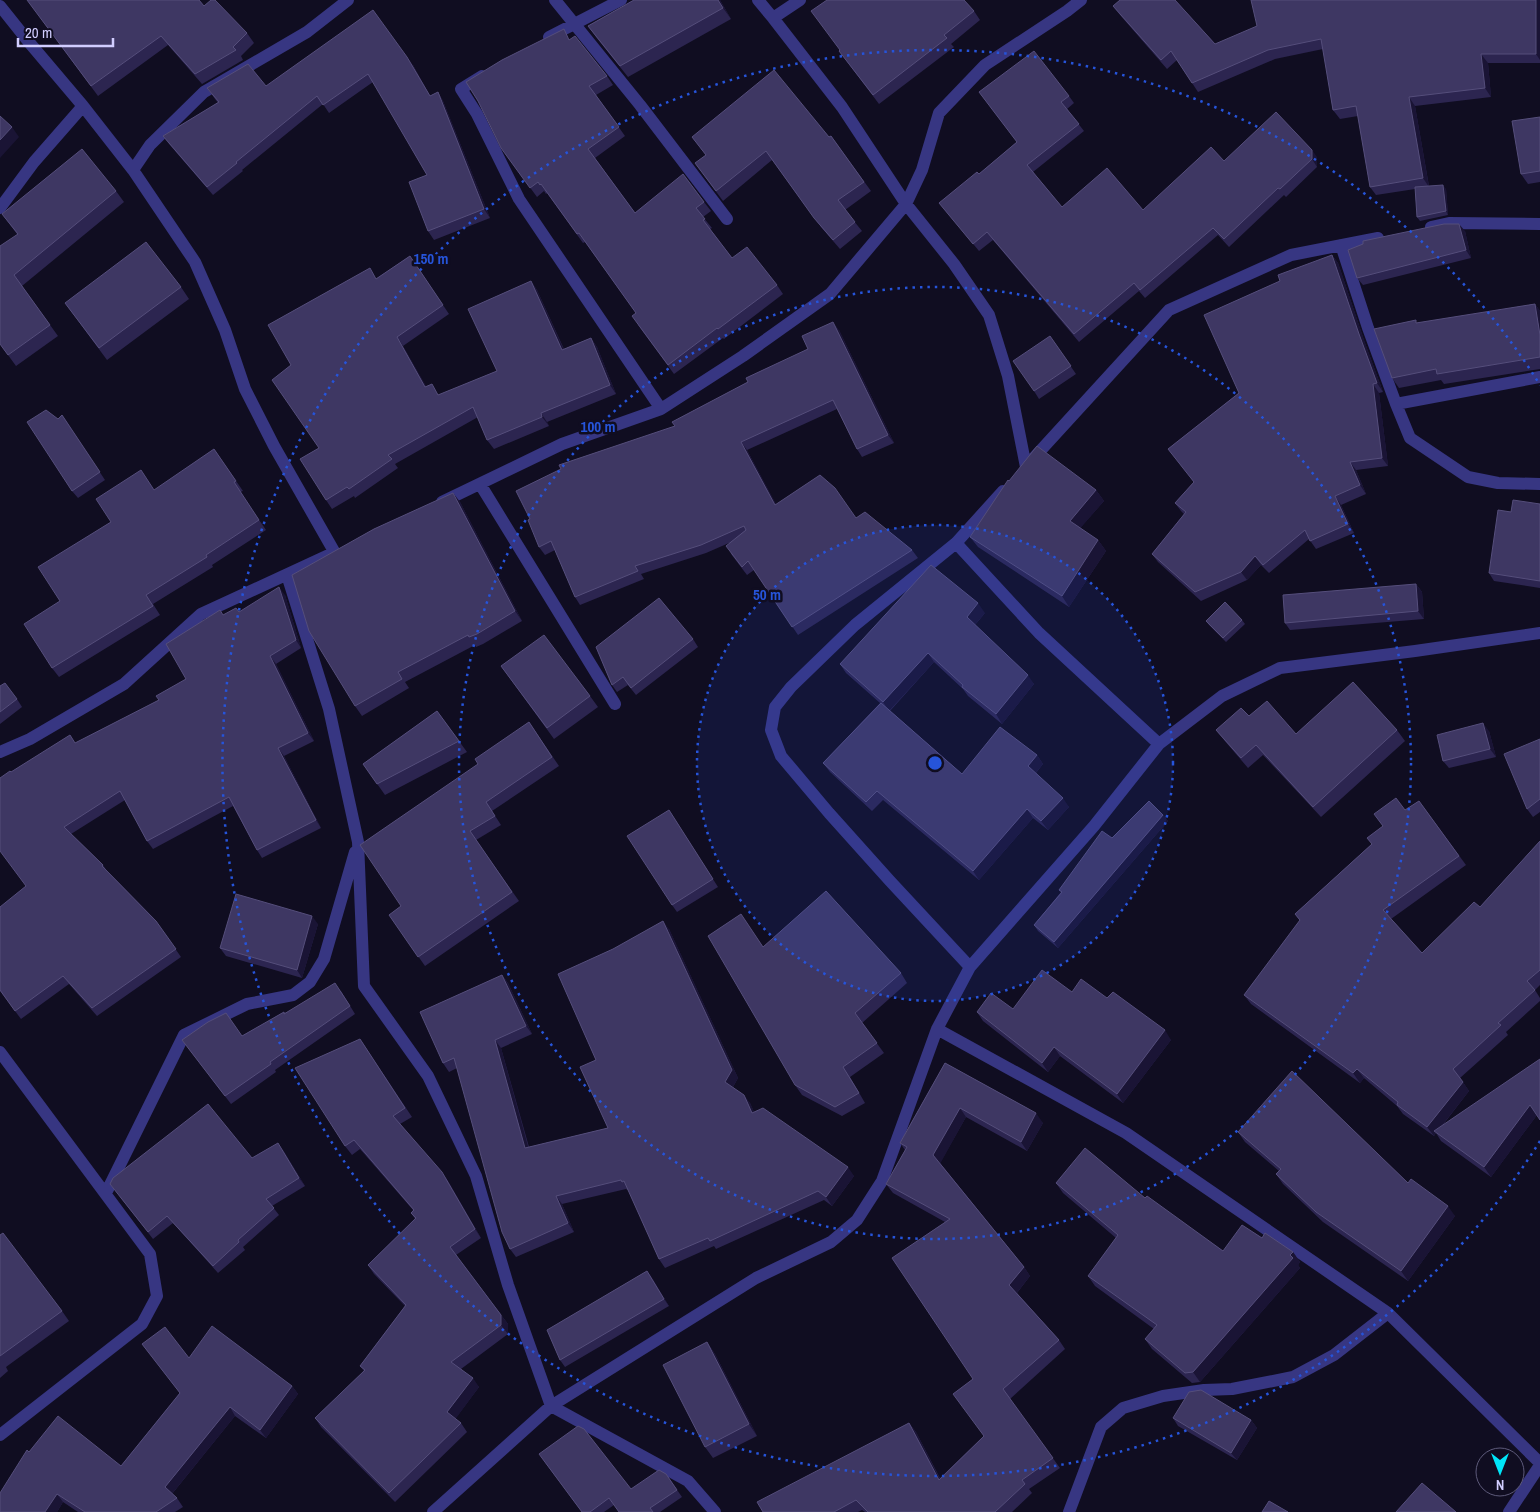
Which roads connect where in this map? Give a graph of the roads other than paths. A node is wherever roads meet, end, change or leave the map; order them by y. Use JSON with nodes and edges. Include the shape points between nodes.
{"nodes":[{"id":1,"x":348,"y":0,"type":"edge"},
{"id":2,"x":555,"y":0,"type":"edge"},
{"id":3,"x":621,"y":0,"type":"edge"},
{"id":4,"x":758,"y":0,"type":"edge"},
{"id":5,"x":800,"y":0,"type":"edge"},
{"id":6,"x":1080,"y":0,"type":"edge"},
{"id":7,"x":0,"y":6,"type":"edge"},
{"id":8,"x":774,"y":18,"type":"junction"},
{"id":9,"x":576,"y":24,"type":"junction"},
{"id":10,"x":536,"y":43,"type":"edge"},
{"id":11,"x":492,"y":69,"type":"edge"},
{"id":12,"x":83,"y":106,"type":"junction"},
{"id":13,"x":133,"y":170,"type":"junction"},
{"id":14,"x":906,"y":204,"type":"junction"},
{"id":15,"x":0,"y":208,"type":"edge"},
{"id":16,"x":727,"y":219,"type":"dead end"},
{"id":17,"x":1540,"y":224,"type":"edge"},
{"id":18,"x":1422,"y":229,"type":"edge"},
{"id":19,"x":1386,"y":236,"type":"edge"},
{"id":20,"x":1341,"y":246,"type":"junction"},
{"id":21,"x":1540,"y":378,"type":"edge"},
{"id":22,"x":1396,"y":404,"type":"junction"},
{"id":23,"x":661,"y":409,"type":"junction"},
{"id":24,"x":1019,"y":474,"type":"junction"},
{"id":25,"x":480,"y":484,"type":"junction"},
{"id":26,"x":1540,"y":484,"type":"edge"},
{"id":27,"x":429,"y":508,"type":"edge"},
{"id":28,"x":956,"y":543,"type":"junction"},
{"id":29,"x":287,"y":575,"type":"junction"},
{"id":30,"x":1540,"y":633,"type":"edge"},
{"id":31,"x":615,"y":704,"type":"dead end"},
{"id":32,"x":1160,"y":744,"type":"junction"},
{"id":33,"x":0,"y":752,"type":"edge"},
{"id":34,"x":358,"y":842,"type":"junction"},
{"id":35,"x":970,"y":967,"type":"junction"},
{"id":36,"x":937,"y":1029,"type":"junction"},
{"id":37,"x":0,"y":1052,"type":"edge"},
{"id":38,"x":106,"y":1194,"type":"junction"},
{"id":39,"x":1388,"y":1313,"type":"junction"},
{"id":40,"x":551,"y":1406,"type":"junction"},
{"id":41,"x":0,"y":1434,"type":"edge"},
{"id":42,"x":1540,"y":1464,"type":"edge"},
{"id":43,"x":434,"y":1512,"type":"edge"},
{"id":44,"x":715,"y":1512,"type":"edge"},
{"id":45,"x":1069,"y":1512,"type":"edge"},
{"id":46,"x":1509,"y":1512,"type":"edge"}],
"edges":[{"from":1,"to":13,"type":"street","via":[[307,32],[204,92],[150,145]]},
{"from":2,"to":9,"type":"street"},
{"from":3,"to":9,"type":"street"},
{"from":4,"to":8,"type":"street"},
{"from":5,"to":8,"type":"street"},
{"from":6,"to":14,"type":"street","via":[[985,65],[939,113],[922,170]]},
{"from":7,"to":12,"type":"street"},
{"from":8,"to":14,"type":"street","via":[[842,107]]},
{"from":9,"to":10,"type":"street"},
{"from":9,"to":16,"type":"street"},
{"from":11,"to":23,"type":"street","via":[[461,89],[519,199]]},
{"from":12,"to":13,"type":"street"},
{"from":12,"to":15,"type":"street","via":[[34,162]]},
{"from":13,"to":29,"type":"street","via":[[195,262],[225,330],[245,388],[274,446],[339,551]]},
{"from":14,"to":23,"type":"street","via":[[830,294]]},
{"from":14,"to":24,"type":"street","via":[[954,264],[989,315],[1008,376]]},
{"from":17,"to":18,"type":"street","via":[[1449,223]]},
{"from":19,"to":20,"type":"street"},
{"from":20,"to":22,"type":"street"},
{"from":20,"to":24,"type":"street","via":[[1291,256],[1169,310]]},
{"from":21,"to":22,"type":"street"},
{"from":22,"to":26,"type":"street","via":[[1410,438],[1468,477],[1498,483]]},
{"from":23,"to":25,"type":"street","via":[[562,444]]},
{"from":24,"to":28,"type":"street"},
{"from":25,"to":27,"type":"street"},
{"from":25,"to":31,"type":"street"},
{"from":28,"to":32,"type":"street","via":[[1039,633]]},
{"from":28,"to":35,"type":"street","via":[[855,625],[791,687],[774,707],[771,730],[781,756]]},
{"from":29,"to":33,"type":"street","via":[[201,614],[124,684],[30,739]]},
{"from":29,"to":34,"type":"street","via":[[329,709]]},
{"from":30,"to":32,"type":"street","via":[[1280,668],[1222,696]]},
{"from":32,"to":35,"type":"street","via":[[1094,826]]},
{"from":34,"to":38,"type":"street","via":[[324,959],[310,982],[293,995],[247,1004],[184,1035]]},
{"from":34,"to":40,"type":"street","via":[[364,986],[428,1076],[476,1176],[508,1285]]},
{"from":35,"to":36,"type":"street"},
{"from":36,"to":39,"type":"street","via":[[1126,1133]]},
{"from":36,"to":40,"type":"street","via":[[882,1181],[858,1220],[831,1242],[756,1278]]},
{"from":37,"to":38,"type":"street"},
{"from":38,"to":41,"type":"street","via":[[150,1254],[158,1296],[142,1324]]},
{"from":39,"to":42,"type":"street"},
{"from":39,"to":45,"type":"street","via":[[1334,1355],[1293,1377],[1232,1389],[1163,1396],[1123,1408],[1101,1427]]},
{"from":40,"to":43,"type":"street"},
{"from":40,"to":44,"type":"street","via":[[688,1481]]},
{"from":42,"to":46,"type":"street"}]}
